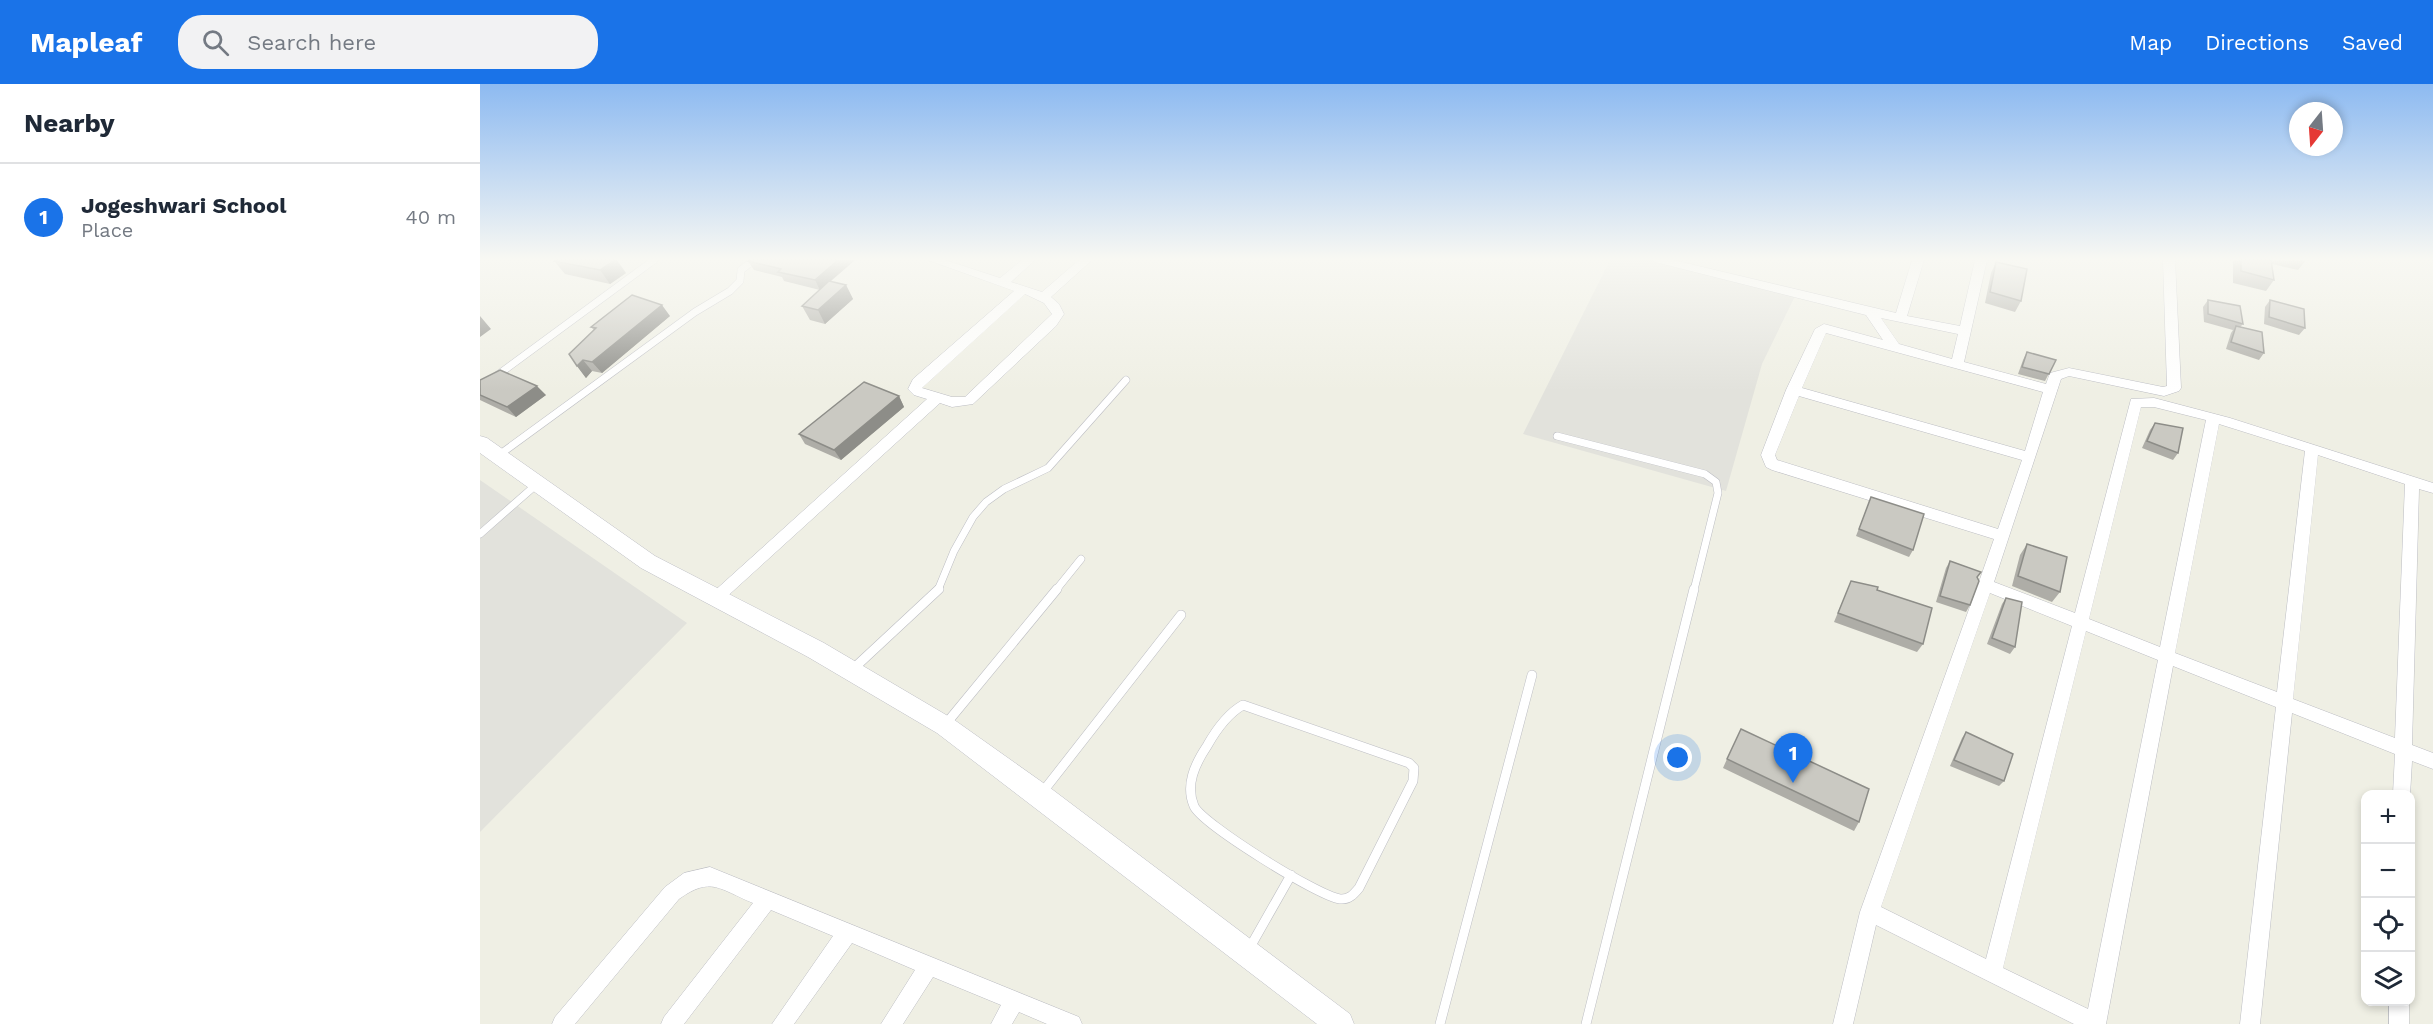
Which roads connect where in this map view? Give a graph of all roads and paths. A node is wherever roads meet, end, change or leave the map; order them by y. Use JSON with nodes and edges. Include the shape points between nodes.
{"nodes":[{"id":1,"x":594,"y":304,"type":"edge"},
{"id":2,"x":709,"y":304,"type":"edge"},
{"id":3,"x":1006,"y":304,"type":"edge"},
{"id":4,"x":1050,"y":304,"type":"edge"},
{"id":5,"x":1837,"y":304,"type":"edge"},
{"id":6,"x":1905,"y":304,"type":"edge"},
{"id":7,"x":1970,"y":304,"type":"edge"},
{"id":8,"x":2171,"y":304,"type":"edge"},
{"id":9,"x":1870,"y":312,"type":"junction"},
{"id":10,"x":1901,"y":316,"type":"junction"},
{"id":11,"x":1964,"y":331,"type":"junction"},
{"id":12,"x":1894,"y":346,"type":"junction"},
{"id":13,"x":1957,"y":364,"type":"junction"},
{"id":14,"x":1126,"y":380,"type":"dead end"},
{"id":15,"x":480,"y":388,"type":"edge"},
{"id":16,"x":1793,"y":390,"type":"junction"},
{"id":17,"x":2051,"y":390,"type":"junction"},
{"id":18,"x":937,"y":398,"type":"junction"},
{"id":19,"x":2213,"y":418,"type":"junction"},
{"id":20,"x":1557,"y":436,"type":"dead end"},
{"id":21,"x":2312,"y":449,"type":"junction"},
{"id":22,"x":489,"y":450,"type":"edge"},
{"id":23,"x":2029,"y":458,"type":"junction"},
{"id":24,"x":2412,"y":481,"type":"junction"},
{"id":25,"x":537,"y":484,"type":"junction"},
{"id":26,"x":2433,"y":488,"type":"edge"},
{"id":27,"x":480,"y":534,"type":"edge"},
{"id":28,"x":2002,"y":536,"type":"junction"},
{"id":29,"x":1081,"y":559,"type":"dead end"},
{"id":30,"x":1983,"y":584,"type":"junction"},
{"id":31,"x":716,"y":598,"type":"junction"},
{"id":32,"x":1180,"y":615,"type":"dead end"},
{"id":33,"x":2079,"y":621,"type":"junction"},
{"id":34,"x":2165,"y":655,"type":"junction"},
{"id":35,"x":851,"y":671,"type":"junction"},
{"id":36,"x":1532,"y":675,"type":"dead end"},
{"id":37,"x":2285,"y":702,"type":"junction"},
{"id":38,"x":945,"y":726,"type":"junction"},
{"id":39,"x":2403,"y":749,"type":"junction"},
{"id":40,"x":2433,"y":761,"type":"edge"},
{"id":41,"x":2402,"y":790,"type":"edge"},
{"id":42,"x":1041,"y":795,"type":"junction"},
{"id":43,"x":1291,"y":875,"type":"junction"},
{"id":44,"x":768,"y":898,"type":"junction"},
{"id":45,"x":1870,"y":912,"type":"junction"},
{"id":46,"x":848,"y":932,"type":"junction"},
{"id":47,"x":1247,"y":953,"type":"junction"},
{"id":48,"x":929,"y":966,"type":"junction"},
{"id":49,"x":1992,"y":973,"type":"junction"},
{"id":50,"x":1015,"y":1000,"type":"junction"},
{"id":51,"x":2399,"y":1006,"type":"edge"},
{"id":52,"x":562,"y":1024,"type":"edge"},
{"id":53,"x":671,"y":1024,"type":"edge"},
{"id":54,"x":782,"y":1024,"type":"edge"},
{"id":55,"x":891,"y":1024,"type":"edge"},
{"id":56,"x":1001,"y":1024,"type":"edge"},
{"id":57,"x":1072,"y":1024,"type":"edge"},
{"id":58,"x":1340,"y":1024,"type":"edge"},
{"id":59,"x":1440,"y":1024,"type":"edge"},
{"id":60,"x":1586,"y":1024,"type":"edge"},
{"id":61,"x":1843,"y":1024,"type":"edge"},
{"id":62,"x":2096,"y":1024,"type":"edge"},
{"id":63,"x":2250,"y":1024,"type":"edge"},
{"id":64,"x":2398,"y":1024,"type":"edge"}],
"edges":[{"from":1,"to":15,"type":"lane"},
{"from":2,"to":22,"type":"lane"},
{"from":3,"to":18,"type":"street","via":[[918,382],[915,389]]},
{"from":4,"to":18,"type":"street","via":[[1058,311],[1052,323],[968,401]]},
{"from":5,"to":9,"type":"street"},
{"from":6,"to":10,"type":"street"},
{"from":7,"to":11,"type":"street"},
{"from":8,"to":17,"type":"street","via":[[2174,388],[2156,391],[2062,372],[2055,376]]},
{"from":9,"to":10,"type":"street"},
{"from":9,"to":12,"type":"street"},
{"from":10,"to":11,"type":"street"},
{"from":11,"to":13,"type":"street"},
{"from":12,"to":13,"type":"street"},
{"from":12,"to":16,"type":"street","via":[[1824,327]]},
{"from":13,"to":17,"type":"street"},
{"from":14,"to":35,"type":"lane","via":[[1048,468],[986,502],[954,551],[935,595]]},
{"from":16,"to":23,"type":"street"},
{"from":16,"to":28,"type":"street","via":[[1767,455],[1771,463]]},
{"from":17,"to":23,"type":"street"},
{"from":18,"to":31,"type":"street"},
{"from":19,"to":21,"type":"street"},
{"from":19,"to":33,"type":"street","via":[[2142,400],[2134,404]]},
{"from":19,"to":34,"type":"street"},
{"from":20,"to":60,"type":"lane","via":[[1705,474],[1716,482],[1718,494]]},
{"from":21,"to":24,"type":"street"},
{"from":21,"to":37,"type":"street"},
{"from":22,"to":25,"type":"main road"},
{"from":23,"to":28,"type":"street"},
{"from":24,"to":26,"type":"street"},
{"from":24,"to":39,"type":"street"},
{"from":25,"to":27,"type":"lane"},
{"from":25,"to":31,"type":"main road","via":[[648,562]]},
{"from":28,"to":30,"type":"street"},
{"from":29,"to":38,"type":"lane"},
{"from":30,"to":33,"type":"street"},
{"from":30,"to":45,"type":"street"},
{"from":31,"to":35,"type":"main road"},
{"from":32,"to":42,"type":"lane"},
{"from":33,"to":34,"type":"street"},
{"from":33,"to":49,"type":"street"},
{"from":34,"to":37,"type":"street"},
{"from":34,"to":62,"type":"street"},
{"from":35,"to":38,"type":"main road"},
{"from":36,"to":59,"type":"lane"},
{"from":37,"to":39,"type":"street"},
{"from":37,"to":63,"type":"street"},
{"from":38,"to":42,"type":"main road"},
{"from":39,"to":40,"type":"street"},
{"from":39,"to":41,"type":"street"},
{"from":42,"to":47,"type":"main road"},
{"from":43,"to":43,"type":"lane","via":[[1332,897],[1353,895],[1415,771],[1409,764],[1377,752],[1249,706],[1237,707],[1228,714],[1194,769],[1190,785],[1192,802],[1200,816]]},
{"from":43,"to":47,"type":"lane"},
{"from":44,"to":46,"type":"street"},
{"from":44,"to":52,"type":"street","via":[[710,876],[683,884]]},
{"from":44,"to":53,"type":"street"},
{"from":45,"to":49,"type":"street"},
{"from":45,"to":61,"type":"street"},
{"from":46,"to":48,"type":"street"},
{"from":46,"to":54,"type":"street"},
{"from":47,"to":58,"type":"main road"},
{"from":48,"to":50,"type":"street"},
{"from":48,"to":55,"type":"street"},
{"from":49,"to":62,"type":"street"},
{"from":50,"to":56,"type":"street"},
{"from":50,"to":57,"type":"street"},
{"from":51,"to":64,"type":"street"}]}
